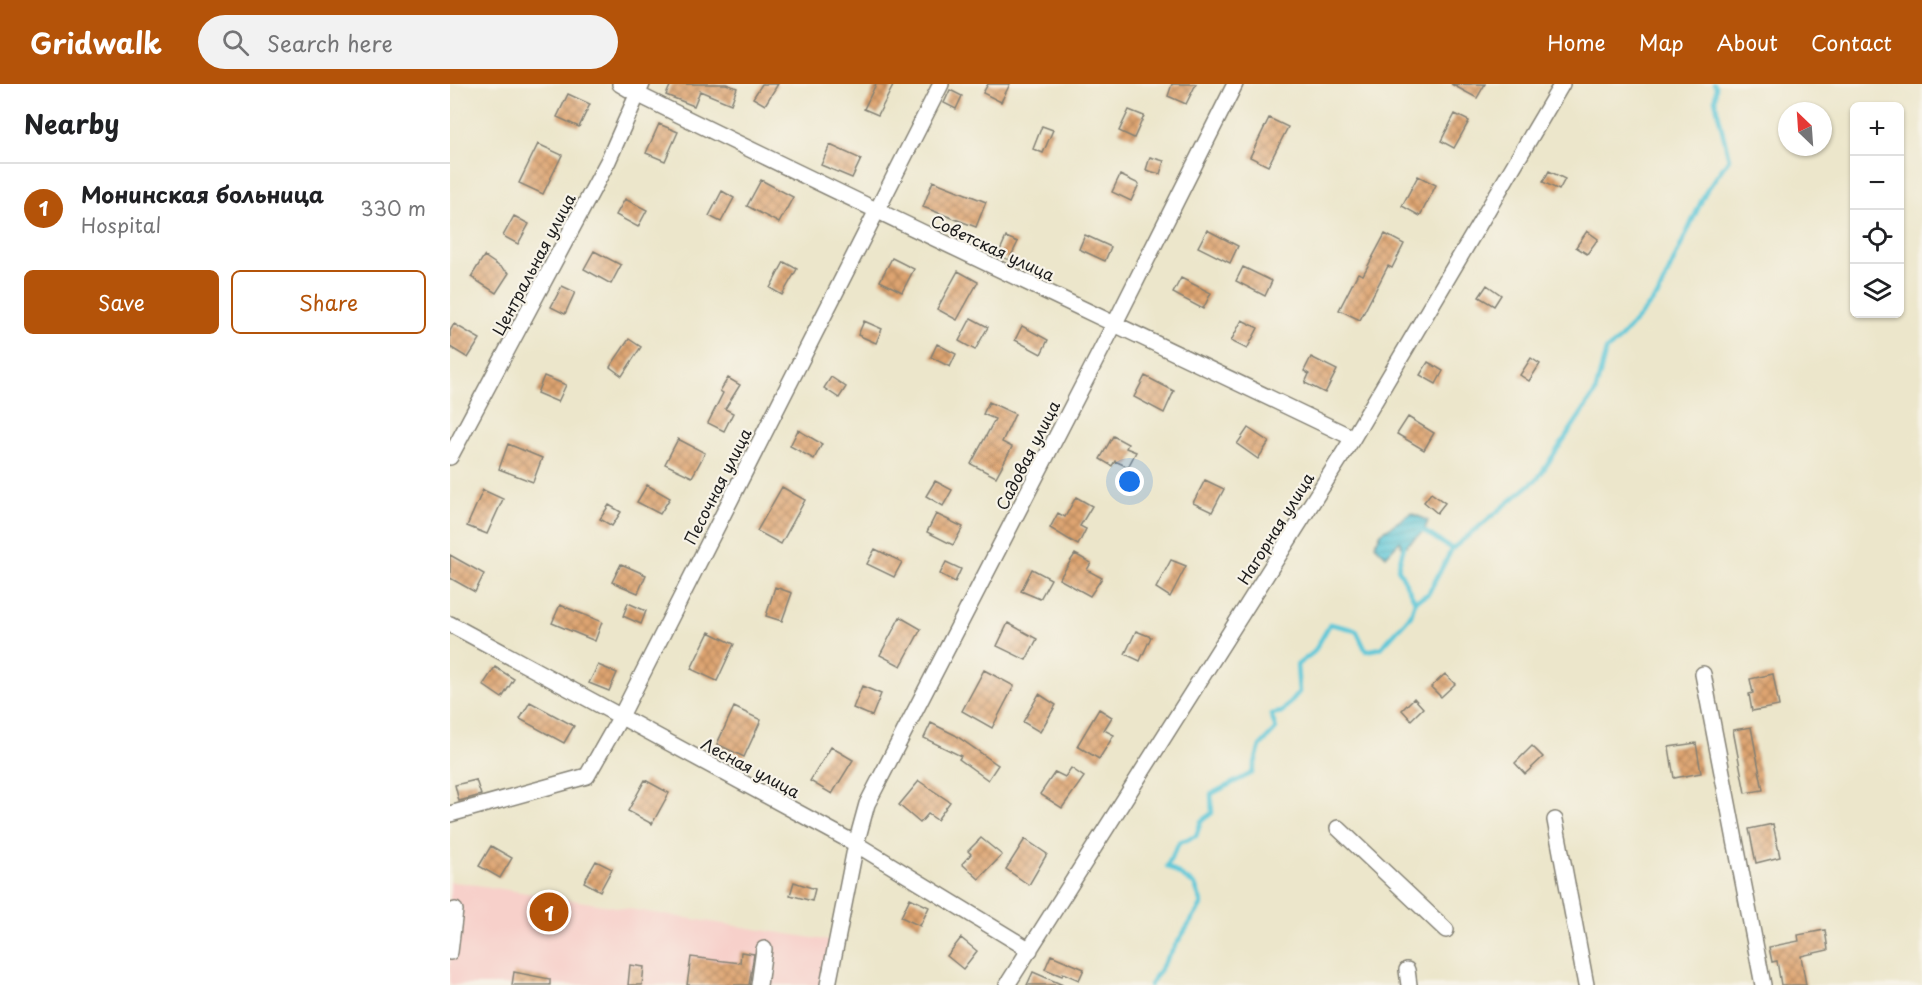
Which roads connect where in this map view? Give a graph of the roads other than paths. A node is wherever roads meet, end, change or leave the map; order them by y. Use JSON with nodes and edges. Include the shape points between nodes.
{"nodes":[{"id":1,"x":620,"y":84,"type":"edge"},
{"id":2,"x":941,"y":84,"type":"edge"},
{"id":3,"x":1235,"y":84,"type":"edge"},
{"id":4,"x":1562,"y":84,"type":"edge"},
{"id":5,"x":639,"y":89,"type":"edge"},
{"id":6,"x":877,"y":212,"type":"junction"},
{"id":7,"x":1115,"y":323,"type":"junction"},
{"id":8,"x":1353,"y":438,"type":"junction"},
{"id":9,"x":450,"y":458,"type":"edge"},
{"id":10,"x":450,"y":624,"type":"edge"},
{"id":11,"x":1703,"y":674,"type":"dead end"},
{"id":12,"x":620,"y":718,"type":"junction"},
{"id":13,"x":450,"y":814,"type":"edge"},
{"id":14,"x":1555,"y":820,"type":"dead end"},
{"id":15,"x":1338,"y":828,"type":"dead end"},
{"id":16,"x":856,"y":844,"type":"junction"},
{"id":17,"x":455,"y":910,"type":"dead end"},
{"id":18,"x":1446,"y":930,"type":"dead end"},
{"id":19,"x":764,"y":949,"type":"dead end"},
{"id":20,"x":1030,"y":950,"type":"junction"},
{"id":21,"x":450,"y":952,"type":"edge"},
{"id":22,"x":759,"y":985,"type":"edge"},
{"id":23,"x":828,"y":985,"type":"edge"},
{"id":24,"x":1007,"y":985,"type":"edge"},
{"id":25,"x":1586,"y":985,"type":"edge"},
{"id":26,"x":1763,"y":985,"type":"edge"}],
"edges":[{"from":1,"to":5,"type":"street","name":"Советская улица"},
{"from":2,"to":6,"type":"street","name":"Песочная улица"},
{"from":3,"to":7,"type":"street","name":"Садовая улица"},
{"from":4,"to":8,"type":"street","name":"Нагорная улица"},
{"from":5,"to":6,"type":"street","name":"Советская улица"},
{"from":5,"to":9,"type":"street","name":"Центральная улица","via":[[608,160]]},
{"from":6,"to":7,"type":"street","name":"Советская улица"},
{"from":6,"to":12,"type":"street","name":"Песочная улица"},
{"from":7,"to":8,"type":"street","name":"Советская улица"},
{"from":7,"to":16,"type":"street","name":"Садовая улица","via":[[867,804]]},
{"from":8,"to":20,"type":"street","name":"Нагорная улица"},
{"from":10,"to":12,"type":"street","name":"Лесная улица"},
{"from":11,"to":26,"type":"street"},
{"from":12,"to":13,"type":"street","name":"Песочная улица","via":[[587,776]]},
{"from":12,"to":16,"type":"street","name":"Лесная улица"},
{"from":14,"to":25,"type":"street"},
{"from":15,"to":18,"type":"street"},
{"from":16,"to":20,"type":"street","name":"Лесная улица"},
{"from":16,"to":23,"type":"street","name":"Садовая улица"},
{"from":17,"to":21,"type":"street"},
{"from":19,"to":22,"type":"street"},
{"from":20,"to":24,"type":"street","name":"Нагорная улица"}]}
